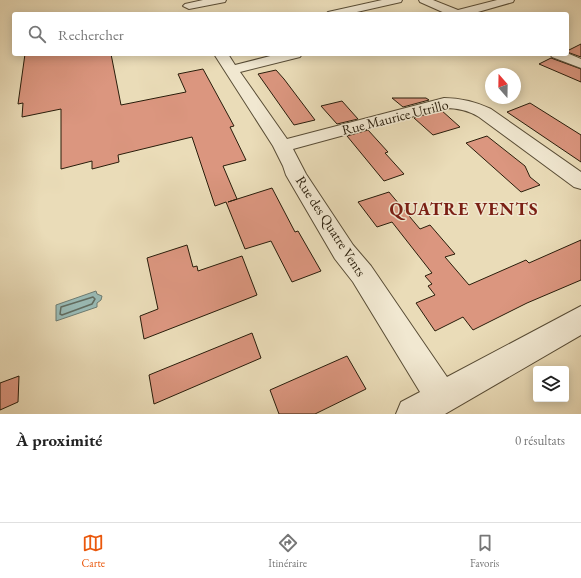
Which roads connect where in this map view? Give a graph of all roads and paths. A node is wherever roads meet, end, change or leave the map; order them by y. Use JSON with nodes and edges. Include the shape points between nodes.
{"nodes":[{"id":1,"x":221,"y":0,"type":"edge"},
{"id":2,"x":397,"y":0,"type":"edge"},
{"id":3,"x":424,"y":0,"type":"edge"},
{"id":4,"x":509,"y":0,"type":"edge"},
{"id":5,"x":190,"y":6,"type":"edge"},
{"id":6,"x":341,"y":12,"type":"edge"},
{"id":7,"x":453,"y":12,"type":"edge"},
{"id":8,"x":465,"y":12,"type":"edge"},
{"id":9,"x":278,"y":56,"type":"edge"},
{"id":10,"x":561,"y":56,"type":"edge"},
{"id":11,"x":226,"y":62,"type":"edge"},
{"id":12,"x":581,"y":64,"type":"edge"},
{"id":13,"x":282,"y":146,"type":"junction"},
{"id":14,"x":581,"y":182,"type":"edge"},
{"id":15,"x":581,"y":320,"type":"edge"},
{"id":16,"x":442,"y":398,"type":"junction"},
{"id":17,"x":413,"y":414,"type":"edge"}],
"edges":[{"from":1,"to":5,"type":"street"},
{"from":2,"to":6,"type":"street"},
{"from":3,"to":7,"type":"street"},
{"from":4,"to":8,"type":"street"},
{"from":9,"to":11,"type":"street"},
{"from":10,"to":12,"type":"street"},
{"from":11,"to":13,"type":"street","name":"Rue des Quatre Vents"},
{"from":13,"to":14,"type":"street","name":"Rue Maurice Utrillo","via":[[444,103],[460,103],[485,113]]},
{"from":13,"to":16,"type":"street","name":"Rue des Quatre Vents","via":[[294,166],[296,175],[344,252],[362,274]]},
{"from":15,"to":16,"type":"street"},
{"from":16,"to":17,"type":"street"}]}
